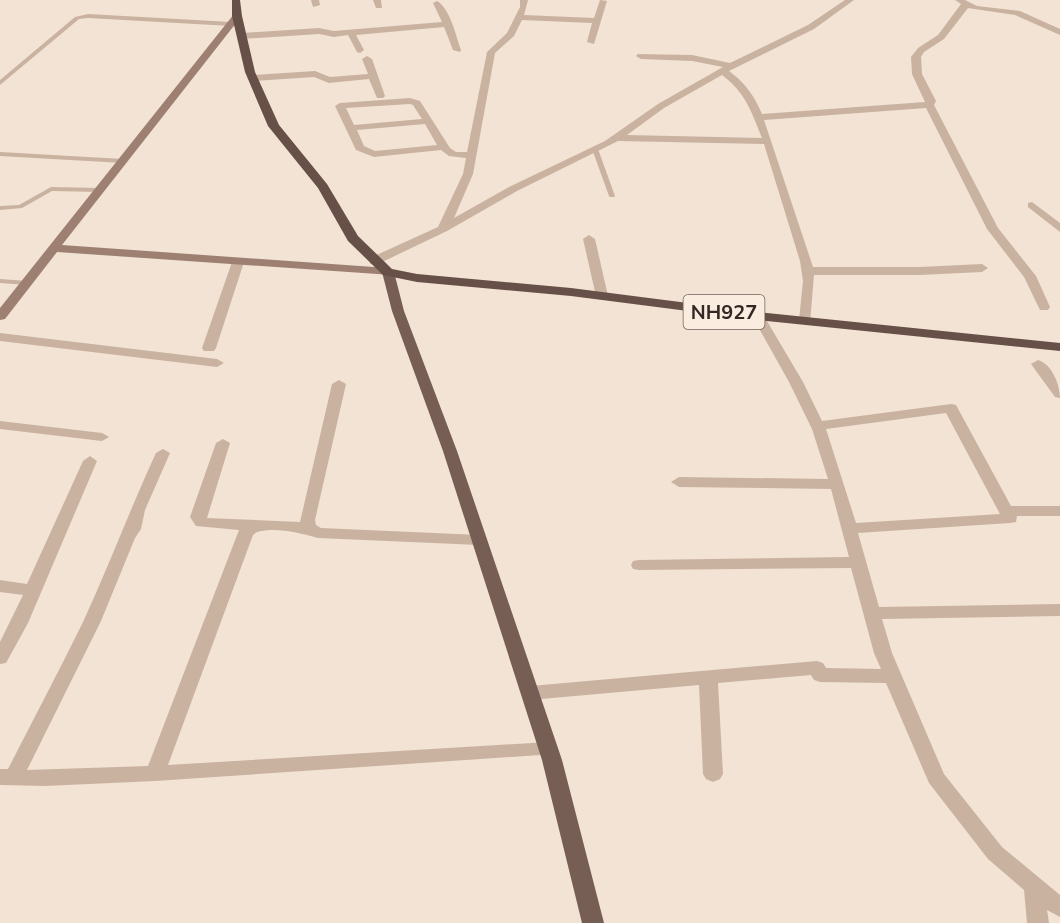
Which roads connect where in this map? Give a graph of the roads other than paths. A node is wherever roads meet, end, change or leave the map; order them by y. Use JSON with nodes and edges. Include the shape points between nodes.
{"nodes":[{"id":1,"x":236,"y":0,"type":"edge"},
{"id":2,"x":524,"y":0,"type":"edge"},
{"id":3,"x":850,"y":0,"type":"edge"},
{"id":4,"x":603,"y":1,"type":"edge"},
{"id":5,"x":442,"y":2,"type":"edge"},
{"id":6,"x":962,"y":2,"type":"edge"},
{"id":7,"x":519,"y":17,"type":"junction"},
{"id":8,"x":234,"y":20,"type":"junction"},
{"id":9,"x":597,"y":21,"type":"junction"},
{"id":10,"x":447,"y":24,"type":"junction"},
{"id":11,"x":1060,"y":32,"type":"edge"},
{"id":12,"x":351,"y":33,"type":"junction"},
{"id":13,"x":242,"y":36,"type":"junction"},
{"id":14,"x":591,"y":42,"type":"dead end"},
{"id":15,"x":360,"y":50,"type":"dead end"},
{"id":16,"x":457,"y":50,"type":"dead end"},
{"id":17,"x":641,"y":56,"type":"dead end"},
{"id":18,"x":367,"y":59,"type":"dead end"},
{"id":19,"x":727,"y":69,"type":"junction"},
{"id":20,"x":373,"y":76,"type":"junction"},
{"id":21,"x":253,"y":78,"type":"junction"},
{"id":22,"x":0,"y":83,"type":"edge"},
{"id":23,"x":380,"y":96,"type":"dead end"},
{"id":24,"x":929,"y":105,"type":"junction"},
{"id":25,"x":758,"y":117,"type":"junction"},
{"id":26,"x":428,"y":121,"type":"junction"},
{"id":27,"x":350,"y":128,"type":"junction"},
{"id":28,"x":615,"y":138,"type":"junction"},
{"id":29,"x":768,"y":141,"type":"junction"},
{"id":30,"x":444,"y":147,"type":"junction"},
{"id":31,"x":595,"y":149,"type":"junction"},
{"id":32,"x":0,"y":154,"type":"edge"},
{"id":33,"x":472,"y":155,"type":"junction"},
{"id":34,"x":123,"y":161,"type":"junction"},
{"id":35,"x":100,"y":190,"type":"junction"},
{"id":36,"x":612,"y":196,"type":"dead end"},
{"id":37,"x":1032,"y":205,"type":"dead end"},
{"id":38,"x":0,"y":208,"type":"edge"},
{"id":39,"x":444,"y":229,"type":"junction"},
{"id":40,"x":1060,"y":229,"type":"edge"},
{"id":41,"x":589,"y":239,"type":"dead end"},
{"id":42,"x":54,"y":248,"type":"junction"},
{"id":43,"x":374,"y":261,"type":"junction"},
{"id":44,"x":238,"y":262,"type":"junction"},
{"id":45,"x":982,"y":268,"type":"dead end"},
{"id":46,"x":808,"y":271,"type":"junction"},
{"id":47,"x":388,"y":272,"type":"junction"},
{"id":48,"x":0,"y":282,"type":"edge"},
{"id":49,"x":27,"y":283,"type":"junction"},
{"id":50,"x":602,"y":296,"type":"junction"},
{"id":51,"x":1044,"y":307,"type":"dead end"},
{"id":52,"x":0,"y":316,"type":"edge"},
{"id":53,"x":758,"y":316,"type":"junction"},
{"id":54,"x":806,"y":320,"type":"junction"},
{"id":55,"x":0,"y":337,"type":"edge"},
{"id":56,"x":1060,"y":347,"type":"edge"},
{"id":57,"x":209,"y":348,"type":"dead end"},
{"id":58,"x":217,"y":363,"type":"dead end"},
{"id":59,"x":1038,"y":364,"type":"dead end"},
{"id":60,"x":339,"y":384,"type":"dead end"},
{"id":61,"x":1060,"y":394,"type":"edge"},
{"id":62,"x":0,"y":425,"type":"edge"},
{"id":63,"x":817,"y":426,"type":"junction"},
{"id":64,"x":102,"y":438,"type":"dead end"},
{"id":65,"x":223,"y":443,"type":"dead end"},
{"id":66,"x":163,"y":453,"type":"dead end"},
{"id":67,"x":90,"y":461,"type":"dead end"},
{"id":68,"x":678,"y":482,"type":"dead end"},
{"id":69,"x":837,"y":484,"type":"junction"},
{"id":70,"x":1006,"y":511,"type":"junction"},
{"id":71,"x":1060,"y":511,"type":"edge"},
{"id":72,"x":253,"y":526,"type":"junction"},
{"id":73,"x":309,"y":528,"type":"junction"},
{"id":74,"x":849,"y":529,"type":"junction"},
{"id":75,"x":479,"y":540,"type":"junction"},
{"id":76,"x":858,"y":562,"type":"junction"},
{"id":77,"x":639,"y":565,"type":"dead end"},
{"id":78,"x":0,"y":586,"type":"edge"},
{"id":79,"x":33,"y":591,"type":"junction"},
{"id":80,"x":1060,"y":610,"type":"edge"},
{"id":81,"x":872,"y":612,"type":"junction"},
{"id":82,"x":0,"y":658,"type":"edge"},
{"id":83,"x":708,"y":676,"type":"junction"},
{"id":84,"x":892,"y":676,"type":"junction"},
{"id":85,"x":530,"y":693,"type":"junction"},
{"id":86,"x":548,"y":749,"type":"junction"},
{"id":87,"x":155,"y":773,"type":"junction"},
{"id":88,"x":713,"y":774,"type":"dead end"},
{"id":89,"x":7,"y":777,"type":"edge"},
{"id":90,"x":1034,"y":886,"type":"junction"},
{"id":91,"x":1060,"y":908,"type":"edge"},
{"id":92,"x":593,"y":923,"type":"edge"},
{"id":93,"x":1038,"y":923,"type":"edge"}],
"edges":[{"from":1,"to":8,"type":"highway","number":"NH927"},
{"from":2,"to":7,"type":"street"},
{"from":3,"to":19,"type":"street","via":[[811,27]]},
{"from":4,"to":9,"type":"street"},
{"from":5,"to":10,"type":"street"},
{"from":6,"to":11,"type":"street","via":[[975,8],[1017,13]]},
{"from":6,"to":24,"type":"street","via":[[941,37],[916,57],[917,74],[931,101]]},
{"from":7,"to":9,"type":"street"},
{"from":7,"to":33,"type":"street","via":[[511,34],[491,52]]},
{"from":8,"to":13,"type":"highway","number":"NH927"},
{"from":8,"to":22,"type":"lane","via":[[76,18]]},
{"from":8,"to":34,"type":"main road"},
{"from":9,"to":14,"type":"street"},
{"from":10,"to":12,"type":"street"},
{"from":10,"to":16,"type":"street"},
{"from":12,"to":13,"type":"street"},
{"from":12,"to":15,"type":"street"},
{"from":13,"to":21,"type":"highway","number":"NH927"},
{"from":17,"to":19,"type":"street","via":[[702,60]]},
{"from":18,"to":20,"type":"street"},
{"from":19,"to":25,"type":"street","via":[[746,90]]},
{"from":19,"to":28,"type":"street","via":[[661,106]]},
{"from":20,"to":21,"type":"street","via":[[328,80],[315,74]]},
{"from":20,"to":23,"type":"street"},
{"from":21,"to":43,"type":"highway","number":"NH927","via":[[274,126],[323,188],[353,238]]},
{"from":24,"to":25,"type":"street"},
{"from":24,"to":51,"type":"street","via":[[993,229],[1029,276]]},
{"from":25,"to":29,"type":"street"},
{"from":26,"to":27,"type":"street"},
{"from":26,"to":27,"type":"street","via":[[417,103],[410,101],[340,106]]},
{"from":26,"to":30,"type":"street"},
{"from":27,"to":30,"type":"street","via":[[360,148],[374,154]]},
{"from":28,"to":29,"type":"street"},
{"from":28,"to":31,"type":"street"},
{"from":29,"to":46,"type":"street"},
{"from":30,"to":33,"type":"street","via":[[450,153]]},
{"from":31,"to":36,"type":"lane"},
{"from":31,"to":39,"type":"street","via":[[513,189]]},
{"from":32,"to":34,"type":"lane"},
{"from":33,"to":39,"type":"street"},
{"from":34,"to":35,"type":"main road"},
{"from":35,"to":38,"type":"lane","via":[[51,189],[26,205]]},
{"from":35,"to":42,"type":"main road"},
{"from":37,"to":40,"type":"street"},
{"from":39,"to":43,"type":"street"},
{"from":41,"to":50,"type":"street"},
{"from":42,"to":44,"type":"main road"},
{"from":42,"to":49,"type":"main road"},
{"from":43,"to":47,"type":"highway","number":"NH927"},
{"from":44,"to":47,"type":"main road"},
{"from":44,"to":57,"type":"street"},
{"from":45,"to":46,"type":"street"},
{"from":46,"to":54,"type":"street"},
{"from":47,"to":50,"type":"highway","number":"NH927"},
{"from":47,"to":75,"type":"main road","via":[[398,311]]},
{"from":48,"to":49,"type":"lane"},
{"from":49,"to":52,"type":"main road"},
{"from":50,"to":53,"type":"highway","number":"NH927"},
{"from":53,"to":54,"type":"highway","number":"NH927"},
{"from":53,"to":63,"type":"street"},
{"from":54,"to":56,"type":"highway","number":"NH927"},
{"from":55,"to":58,"type":"street"},
{"from":59,"to":61,"type":"street"},
{"from":60,"to":73,"type":"street","via":[[307,520]]},
{"from":62,"to":64,"type":"street"},
{"from":63,"to":69,"type":"street"},
{"from":63,"to":70,"type":"street","via":[[951,408]]},
{"from":65,"to":72,"type":"street","via":[[198,517],[208,523]]},
{"from":66,"to":89,"type":"street","via":[[92,621]]},
{"from":67,"to":79,"type":"street"},
{"from":68,"to":69,"type":"street"},
{"from":69,"to":74,"type":"street"},
{"from":70,"to":71,"type":"street"},
{"from":70,"to":74,"type":"street","via":[[1010,518]]},
{"from":72,"to":73,"type":"street"},
{"from":72,"to":87,"type":"street","via":[[246,532]]},
{"from":73,"to":75,"type":"street","via":[[318,533]]},
{"from":74,"to":76,"type":"street"},
{"from":75,"to":85,"type":"main road"},
{"from":76,"to":77,"type":"street"},
{"from":76,"to":81,"type":"street"},
{"from":78,"to":79,"type":"street"},
{"from":79,"to":82,"type":"street"},
{"from":80,"to":81,"type":"street"},
{"from":81,"to":84,"type":"street"},
{"from":83,"to":84,"type":"street","via":[[819,671]]},
{"from":83,"to":85,"type":"street"},
{"from":83,"to":88,"type":"street"},
{"from":84,"to":90,"type":"street","via":[[936,778],[995,852]]},
{"from":85,"to":86,"type":"main road"},
{"from":86,"to":87,"type":"street"},
{"from":86,"to":92,"type":"main road"},
{"from":87,"to":89,"type":"street"},
{"from":90,"to":91,"type":"street"},
{"from":90,"to":93,"type":"street"}]}
